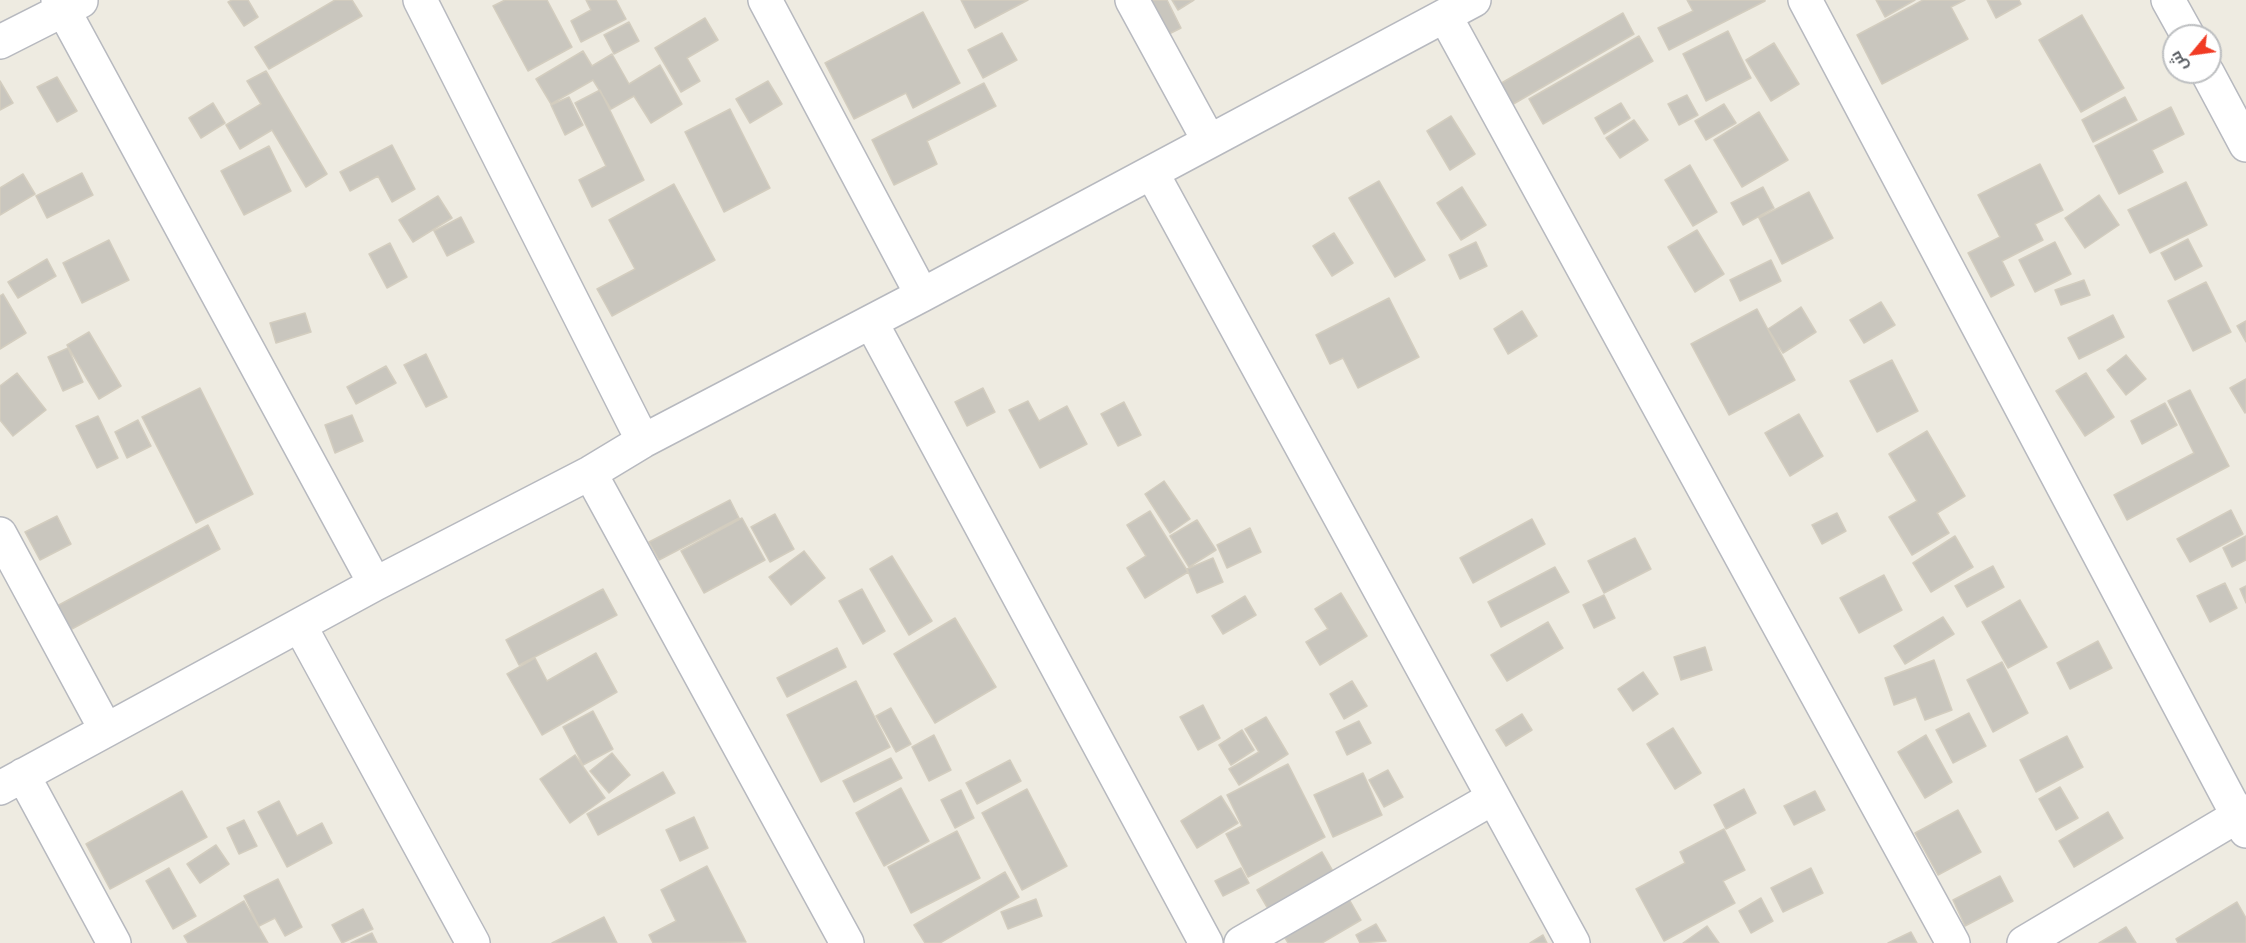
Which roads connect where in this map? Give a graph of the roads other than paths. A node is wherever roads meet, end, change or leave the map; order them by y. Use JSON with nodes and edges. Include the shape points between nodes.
{"nodes":[{"id":1,"x":420,"y":0,"type":"edge"},
{"id":2,"x":765,"y":0,"type":"edge"},
{"id":3,"x":1132,"y":0,"type":"edge"},
{"id":4,"x":1474,"y":0,"type":"edge"},
{"id":5,"x":1805,"y":0,"type":"edge"},
{"id":6,"x":2168,"y":0,"type":"edge"},
{"id":7,"x":68,"y":4,"type":"edge"},
{"id":8,"x":1445,"y":16,"type":"junction"},
{"id":9,"x":2181,"y":24,"type":"edge"},
{"id":10,"x":0,"y":42,"type":"edge"},
{"id":11,"x":2213,"y":84,"type":"edge"},
{"id":12,"x":1209,"y":141,"type":"junction"},
{"id":13,"x":2246,"y":145,"type":"edge"},
{"id":14,"x":1152,"y":173,"type":"junction"},
{"id":15,"x":922,"y":295,"type":"junction"},
{"id":16,"x":871,"y":322,"type":"junction"},
{"id":17,"x":643,"y":441,"type":"junction"},
{"id":18,"x":590,"y":473,"type":"junction"},
{"id":19,"x":0,"y":534,"type":"edge"},
{"id":20,"x":375,"y":584,"type":"junction"},
{"id":21,"x":300,"y":626,"type":"junction"},
{"id":22,"x":106,"y":730,"type":"junction"},
{"id":23,"x":12,"y":782,"type":"edge"},
{"id":24,"x":1493,"y":798,"type":"junction"},
{"id":25,"x":2243,"y":819,"type":"edge"},
{"id":26,"x":114,"y":943,"type":"edge"},
{"id":27,"x":473,"y":943,"type":"edge"},
{"id":28,"x":847,"y":943,"type":"edge"},
{"id":29,"x":1206,"y":943,"type":"edge"},
{"id":30,"x":1241,"y":943,"type":"edge"},
{"id":31,"x":1573,"y":943,"type":"edge"},
{"id":32,"x":1953,"y":943,"type":"edge"},
{"id":33,"x":2024,"y":943,"type":"edge"}],
"edges":[{"from":1,"to":17,"type":"street"},
{"from":2,"to":15,"type":"street"},
{"from":3,"to":12,"type":"street"},
{"from":4,"to":8,"type":"street"},
{"from":5,"to":25,"type":"street"},
{"from":6,"to":9,"type":"street"},
{"from":7,"to":10,"type":"street"},
{"from":7,"to":20,"type":"street"},
{"from":8,"to":12,"type":"street"},
{"from":8,"to":32,"type":"street"},
{"from":11,"to":13,"type":"street"},
{"from":12,"to":14,"type":"street"},
{"from":14,"to":15,"type":"street"},
{"from":14,"to":24,"type":"street"},
{"from":15,"to":16,"type":"street"},
{"from":16,"to":17,"type":"street"},
{"from":16,"to":29,"type":"street"},
{"from":17,"to":18,"type":"street"},
{"from":18,"to":20,"type":"street"},
{"from":18,"to":28,"type":"street"},
{"from":19,"to":22,"type":"street"},
{"from":20,"to":21,"type":"street"},
{"from":21,"to":22,"type":"street"},
{"from":21,"to":27,"type":"street"},
{"from":22,"to":23,"type":"street"},
{"from":23,"to":26,"type":"street"},
{"from":24,"to":30,"type":"street"},
{"from":24,"to":31,"type":"street"},
{"from":25,"to":33,"type":"street"}]}
